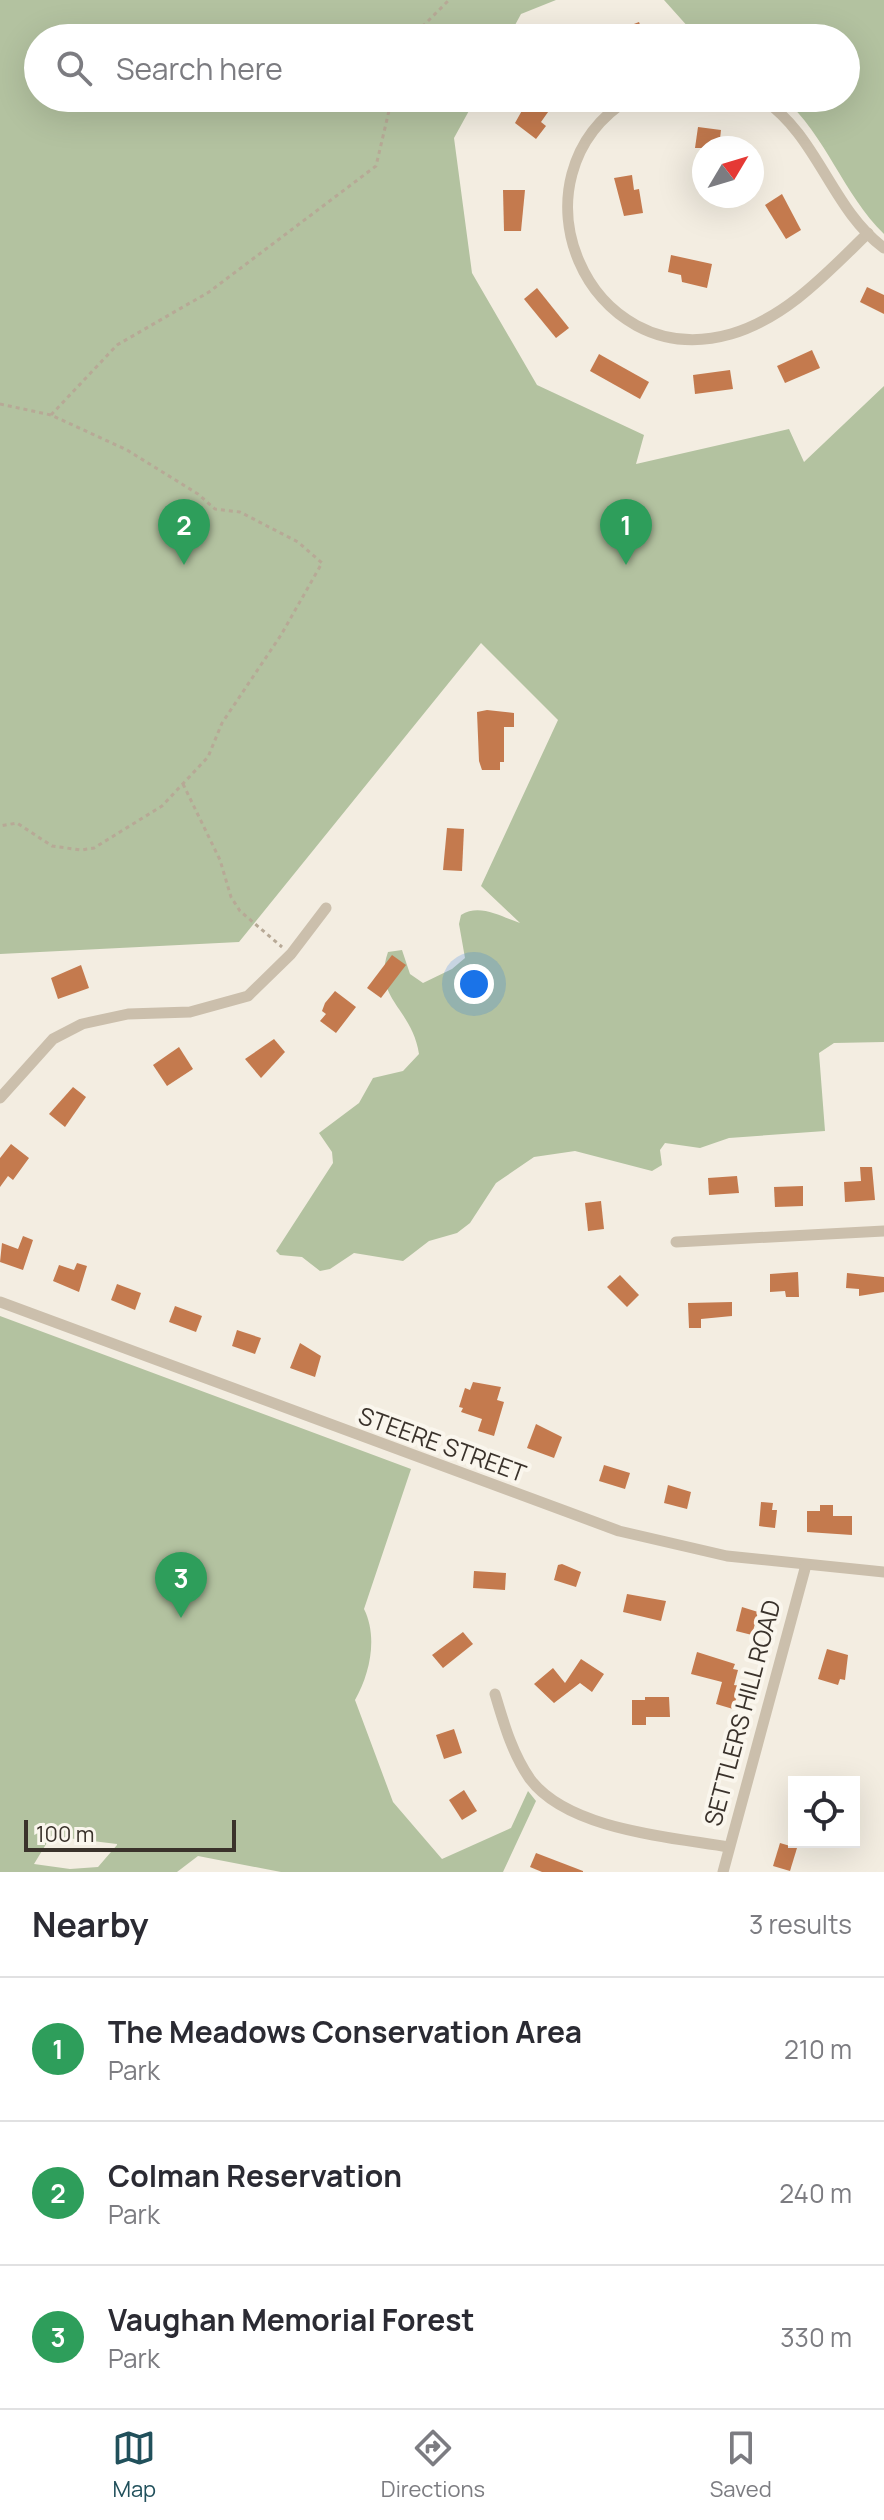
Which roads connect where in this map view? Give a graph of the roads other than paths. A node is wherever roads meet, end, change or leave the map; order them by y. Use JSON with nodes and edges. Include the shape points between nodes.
{"nodes":[{"id":1,"x":612,"y":112,"type":"edge"},
{"id":2,"x":778,"y":112,"type":"edge"},
{"id":3,"x":868,"y":233,"type":"junction"},
{"id":4,"x":884,"y":248,"type":"edge"},
{"id":5,"x":326,"y":908,"type":"dead end"},
{"id":6,"x":0,"y":1098,"type":"edge"},
{"id":7,"x":884,"y":1231,"type":"edge"},
{"id":8,"x":676,"y":1242,"type":"dead end"},
{"id":9,"x":0,"y":1302,"type":"edge"},
{"id":10,"x":806,"y":1565,"type":"junction"},
{"id":11,"x":884,"y":1572,"type":"edge"},
{"id":12,"x":495,"y":1694,"type":"dead end"},
{"id":13,"x":729,"y":1847,"type":"junction"},
{"id":14,"x":723,"y":1872,"type":"edge"}],
"edges":[{"from":1,"to":3,"type":"street","via":[[588,138],[570,178],[567,206],[573,249],[585,275],[602,298],[636,324],[677,338],[733,333],[772,315],[812,287]]},
{"from":2,"to":3,"type":"street","via":[[795,126]]},
{"from":3,"to":4,"type":"street"},
{"from":5,"to":6,"type":"street","via":[[291,954],[248,996],[190,1012],[128,1014],[82,1024],[53,1039]]},
{"from":7,"to":8,"type":"street"},
{"from":9,"to":10,"type":"street","name":"STEERE STREET","via":[[619,1531],[727,1556]]},
{"from":10,"to":11,"type":"street","name":"STEERE STREET"},
{"from":10,"to":13,"type":"street","name":"SETTLERS HILL ROAD"},
{"from":12,"to":13,"type":"street","via":[[518,1760],[547,1796],[595,1819]]},
{"from":13,"to":14,"type":"street","name":"SETTLERS HILL ROAD"}]}
